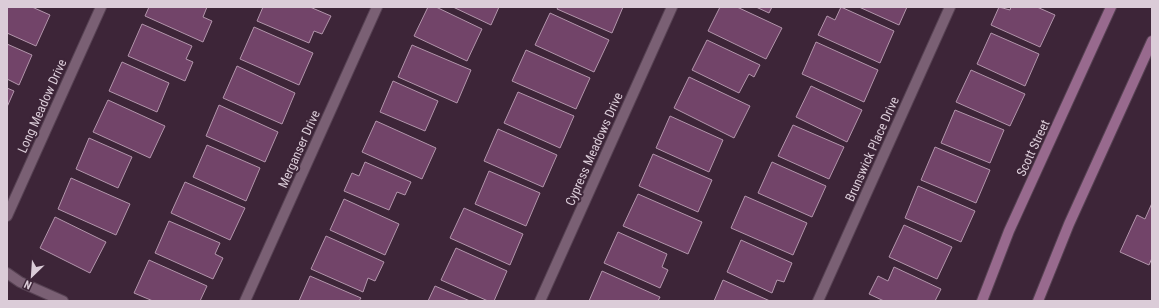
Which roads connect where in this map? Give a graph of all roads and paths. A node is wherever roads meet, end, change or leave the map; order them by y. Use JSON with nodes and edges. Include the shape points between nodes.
{"nodes":[{"id":1,"x":101,"y":7,"type":"edge"},
{"id":2,"x":376,"y":7,"type":"edge"},
{"id":3,"x":672,"y":7,"type":"edge"},
{"id":4,"x":950,"y":7,"type":"edge"},
{"id":5,"x":1111,"y":7,"type":"edge"},
{"id":6,"x":1152,"y":42,"type":"edge"},
{"id":7,"x":7,"y":216,"type":"edge"},
{"id":8,"x":7,"y":273,"type":"edge"},
{"id":9,"x":63,"y":301,"type":"edge"},
{"id":10,"x":245,"y":301,"type":"edge"},
{"id":11,"x":540,"y":301,"type":"edge"},
{"id":12,"x":818,"y":301,"type":"edge"},
{"id":13,"x":982,"y":301,"type":"edge"},
{"id":14,"x":1038,"y":301,"type":"edge"}],
"edges":[{"from":1,"to":7,"type":"street","name":"Long Meadow Drive"},
{"from":2,"to":10,"type":"street","name":"Merganser Drive"},
{"from":3,"to":11,"type":"street","name":"Cypress Meadows Drive"},
{"from":4,"to":12,"type":"street","name":"Brunswick Place Drive"},
{"from":5,"to":13,"type":"main road","name":"Scott Street","via":[[1009,231]]},
{"from":6,"to":14,"type":"main road","via":[[1069,224]]},
{"from":8,"to":9,"type":"street","via":[[20,282]]}]}
